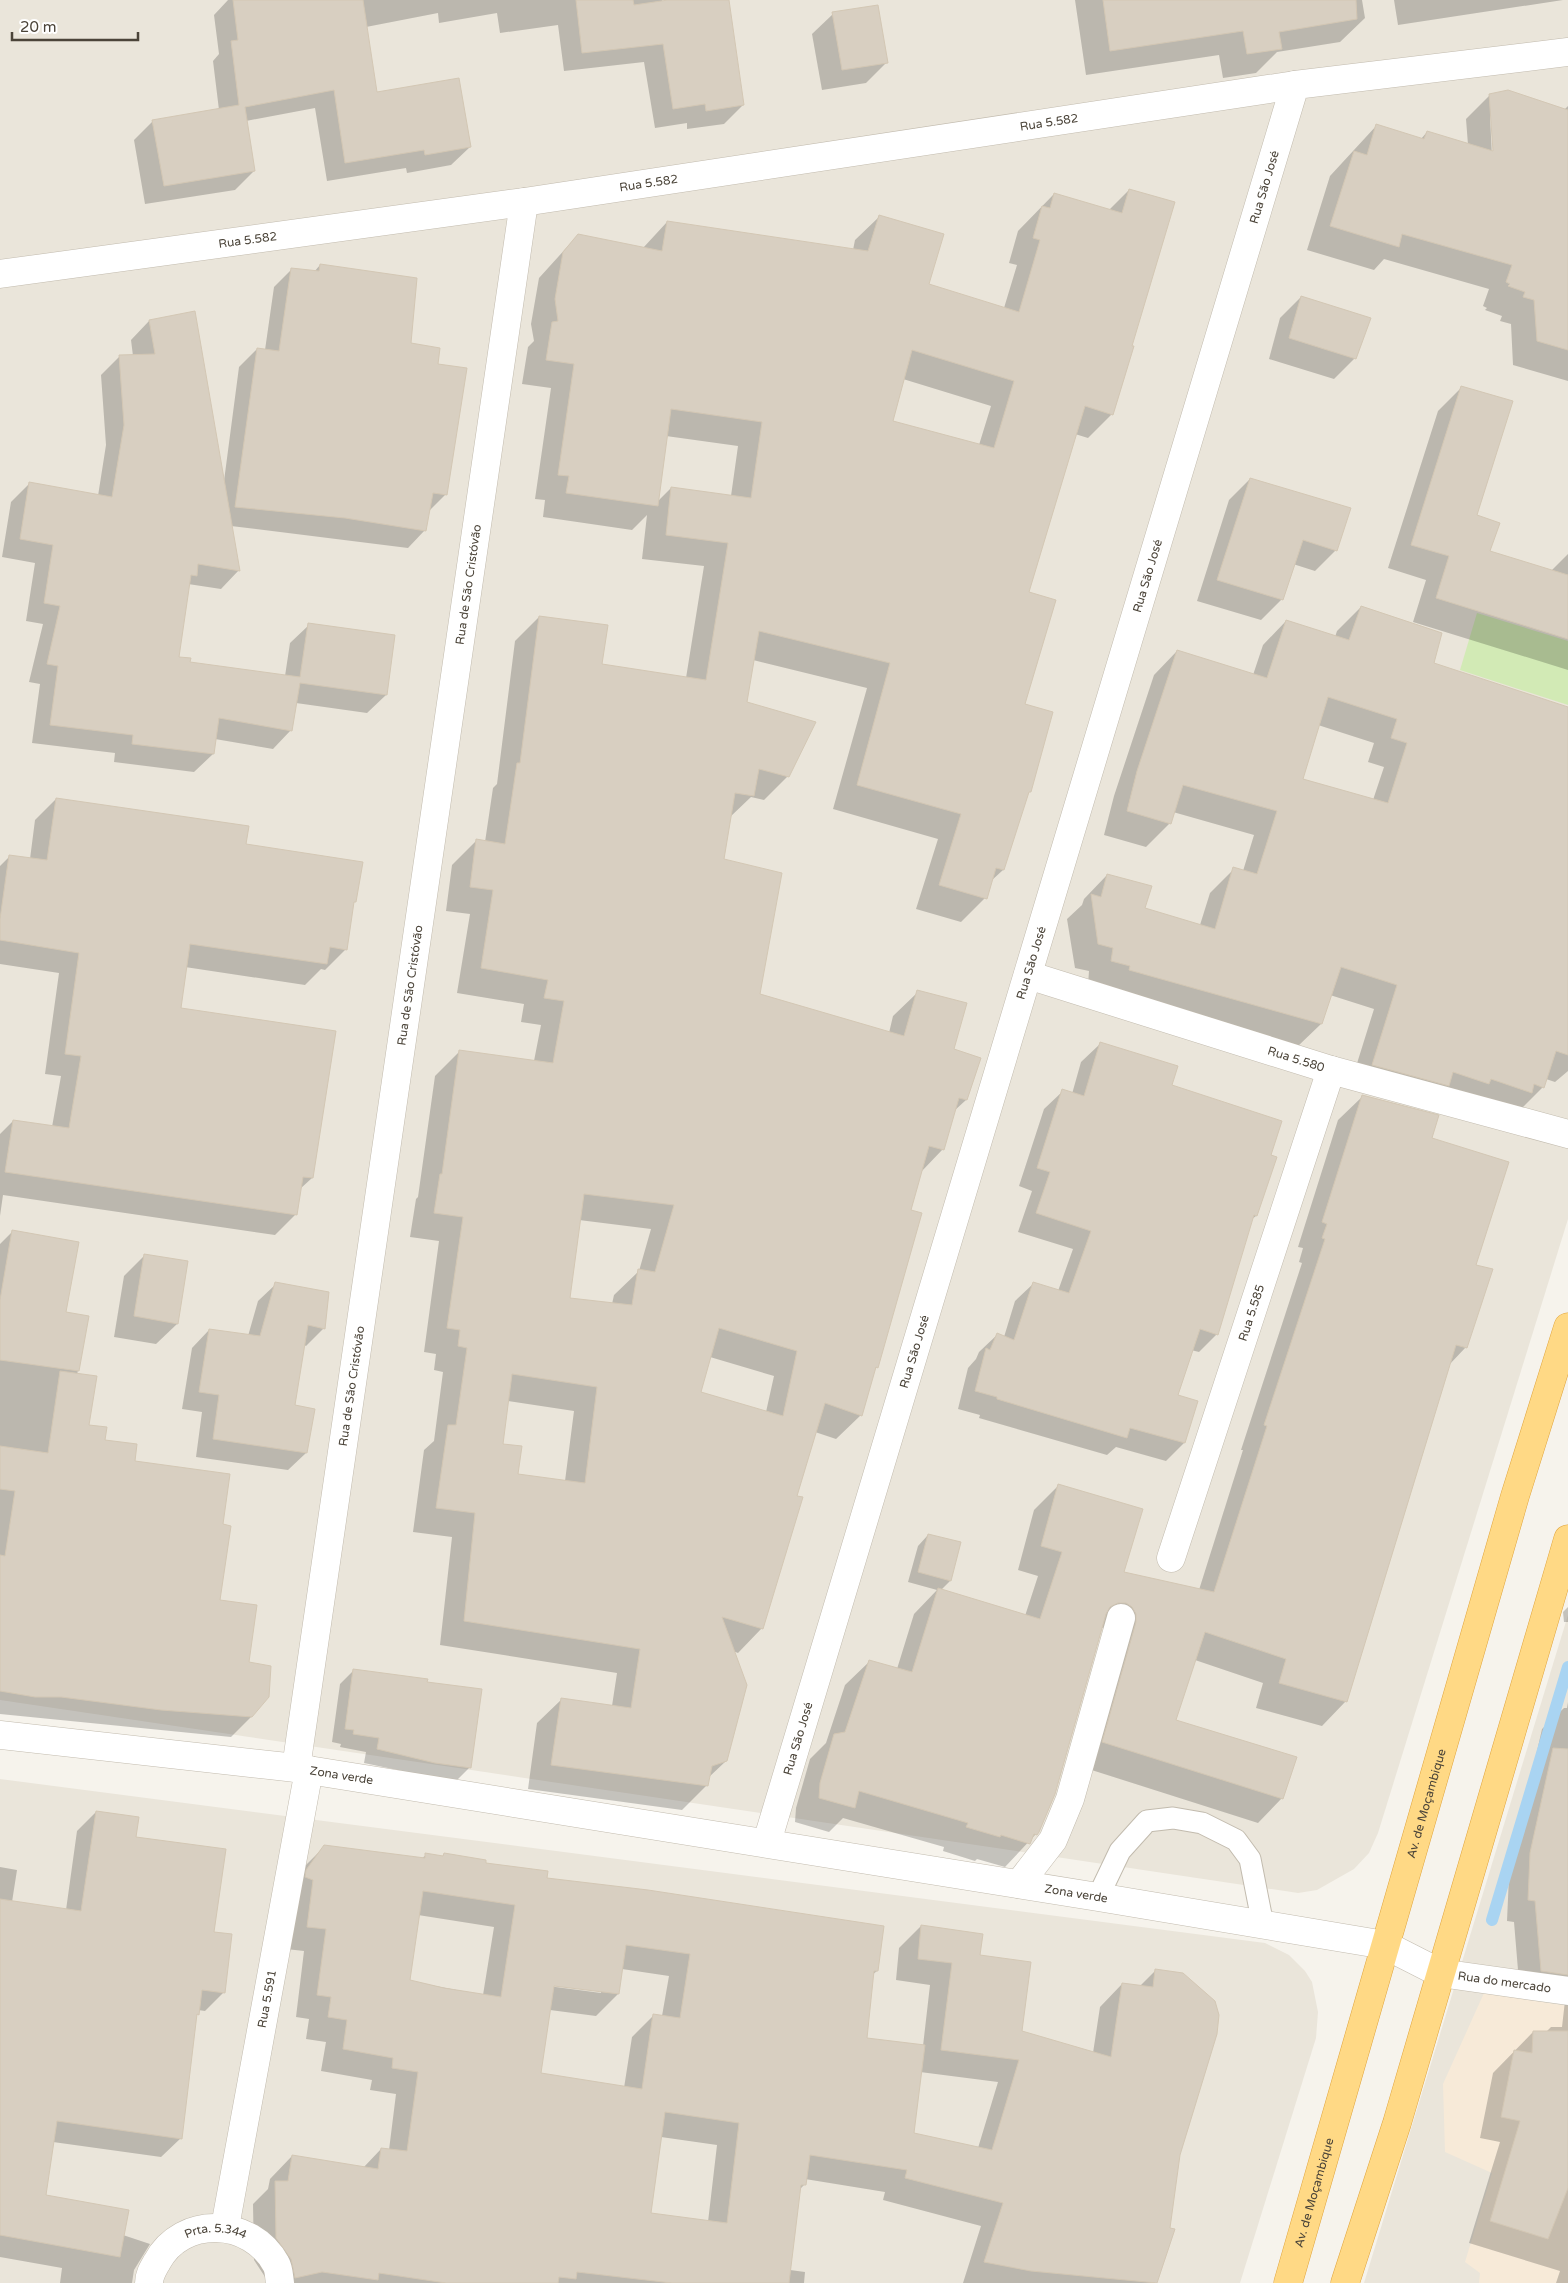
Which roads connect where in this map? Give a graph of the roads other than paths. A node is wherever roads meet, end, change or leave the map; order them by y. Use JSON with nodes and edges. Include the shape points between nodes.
{"nodes":[{"id":1,"x":1568,"y":52,"type":"edge"},
{"id":2,"x":1295,"y":85,"type":"junction"},
{"id":3,"x":524,"y":202,"type":"junction"},
{"id":4,"x":0,"y":274,"type":"edge"},
{"id":5,"x":1028,"y":976,"type":"junction"},
{"id":6,"x":1331,"y":1070,"type":"junction"},
{"id":7,"x":1568,"y":1134,"type":"edge"},
{"id":8,"x":1568,"y":1327,"type":"edge"},
{"id":9,"x":1568,"y":1539,"type":"edge"},
{"id":10,"x":1171,"y":1558,"type":"dead end"},
{"id":11,"x":1121,"y":1618,"type":"dead end"},
{"id":12,"x":0,"y":1735,"type":"edge"},
{"id":13,"x":302,"y":1769,"type":"junction"},
{"id":14,"x":767,"y":1842,"type":"junction"},
{"id":15,"x":1019,"y":1884,"type":"junction"},
{"id":16,"x":1098,"y":1897,"type":"junction"},
{"id":17,"x":1263,"y":1925,"type":"junction"},
{"id":18,"x":1385,"y":1945,"type":"junction"},
{"id":19,"x":1440,"y":1973,"type":"junction"},
{"id":20,"x":1568,"y":1991,"type":"edge"},
{"id":21,"x":225,"y":2227,"type":"junction"},
{"id":22,"x":149,"y":2283,"type":"edge"},
{"id":23,"x":280,"y":2283,"type":"edge"},
{"id":24,"x":1288,"y":2283,"type":"edge"},
{"id":25,"x":1345,"y":2283,"type":"edge"}],
"edges":[{"from":1,"to":2,"type":"street","name":"Rua 5.582"},
{"from":2,"to":3,"type":"street","name":"Rua 5.582"},
{"from":2,"to":5,"type":"street","name":"Rua São José"},
{"from":3,"to":4,"type":"street","name":"Rua 5.582"},
{"from":3,"to":13,"type":"street","name":"Rua de São Cristóvão"},
{"from":5,"to":6,"type":"street","name":"Rua 5.580"},
{"from":5,"to":14,"type":"street","name":"Rua São José"},
{"from":6,"to":7,"type":"street","name":"Rua 5.580"},
{"from":6,"to":10,"type":"street","name":"Rua 5.585"},
{"from":8,"to":18,"type":"highway","name":"Av. de Moçambique"},
{"from":9,"to":19,"type":"highway"},
{"from":11,"to":15,"type":"street","via":[[1070,1799],[1053,1840]]},
{"from":12,"to":13,"type":"street","name":"Zona verde"},
{"from":13,"to":14,"type":"street","name":"Zona verde"},
{"from":13,"to":21,"type":"street","name":"Rua 5.591"},
{"from":14,"to":15,"type":"street","name":"Zona verde"},
{"from":15,"to":16,"type":"street","name":"Zona verde"},
{"from":16,"to":17,"type":"street","name":"Zona verde"},
{"from":16,"to":17,"type":"lane","via":[[1120,1851],[1147,1821],[1173,1818],[1202,1824],[1236,1840],[1250,1859]]},
{"from":17,"to":18,"type":"street","name":"Zona verde"},
{"from":18,"to":19,"type":"street","name":"Rua do mercado"},
{"from":18,"to":24,"type":"highway","name":"Av. de Moçambique"},
{"from":19,"to":20,"type":"street","name":"Rua do mercado"},
{"from":19,"to":25,"type":"highway","via":[[1397,2123]]},
{"from":21,"to":22,"type":"street","name":"Prta. 5.344","via":[[192,2231],[164,2249]]},
{"from":21,"to":23,"type":"street","name":"Prta. 5.344","via":[[256,2239],[277,2265]]}]}
